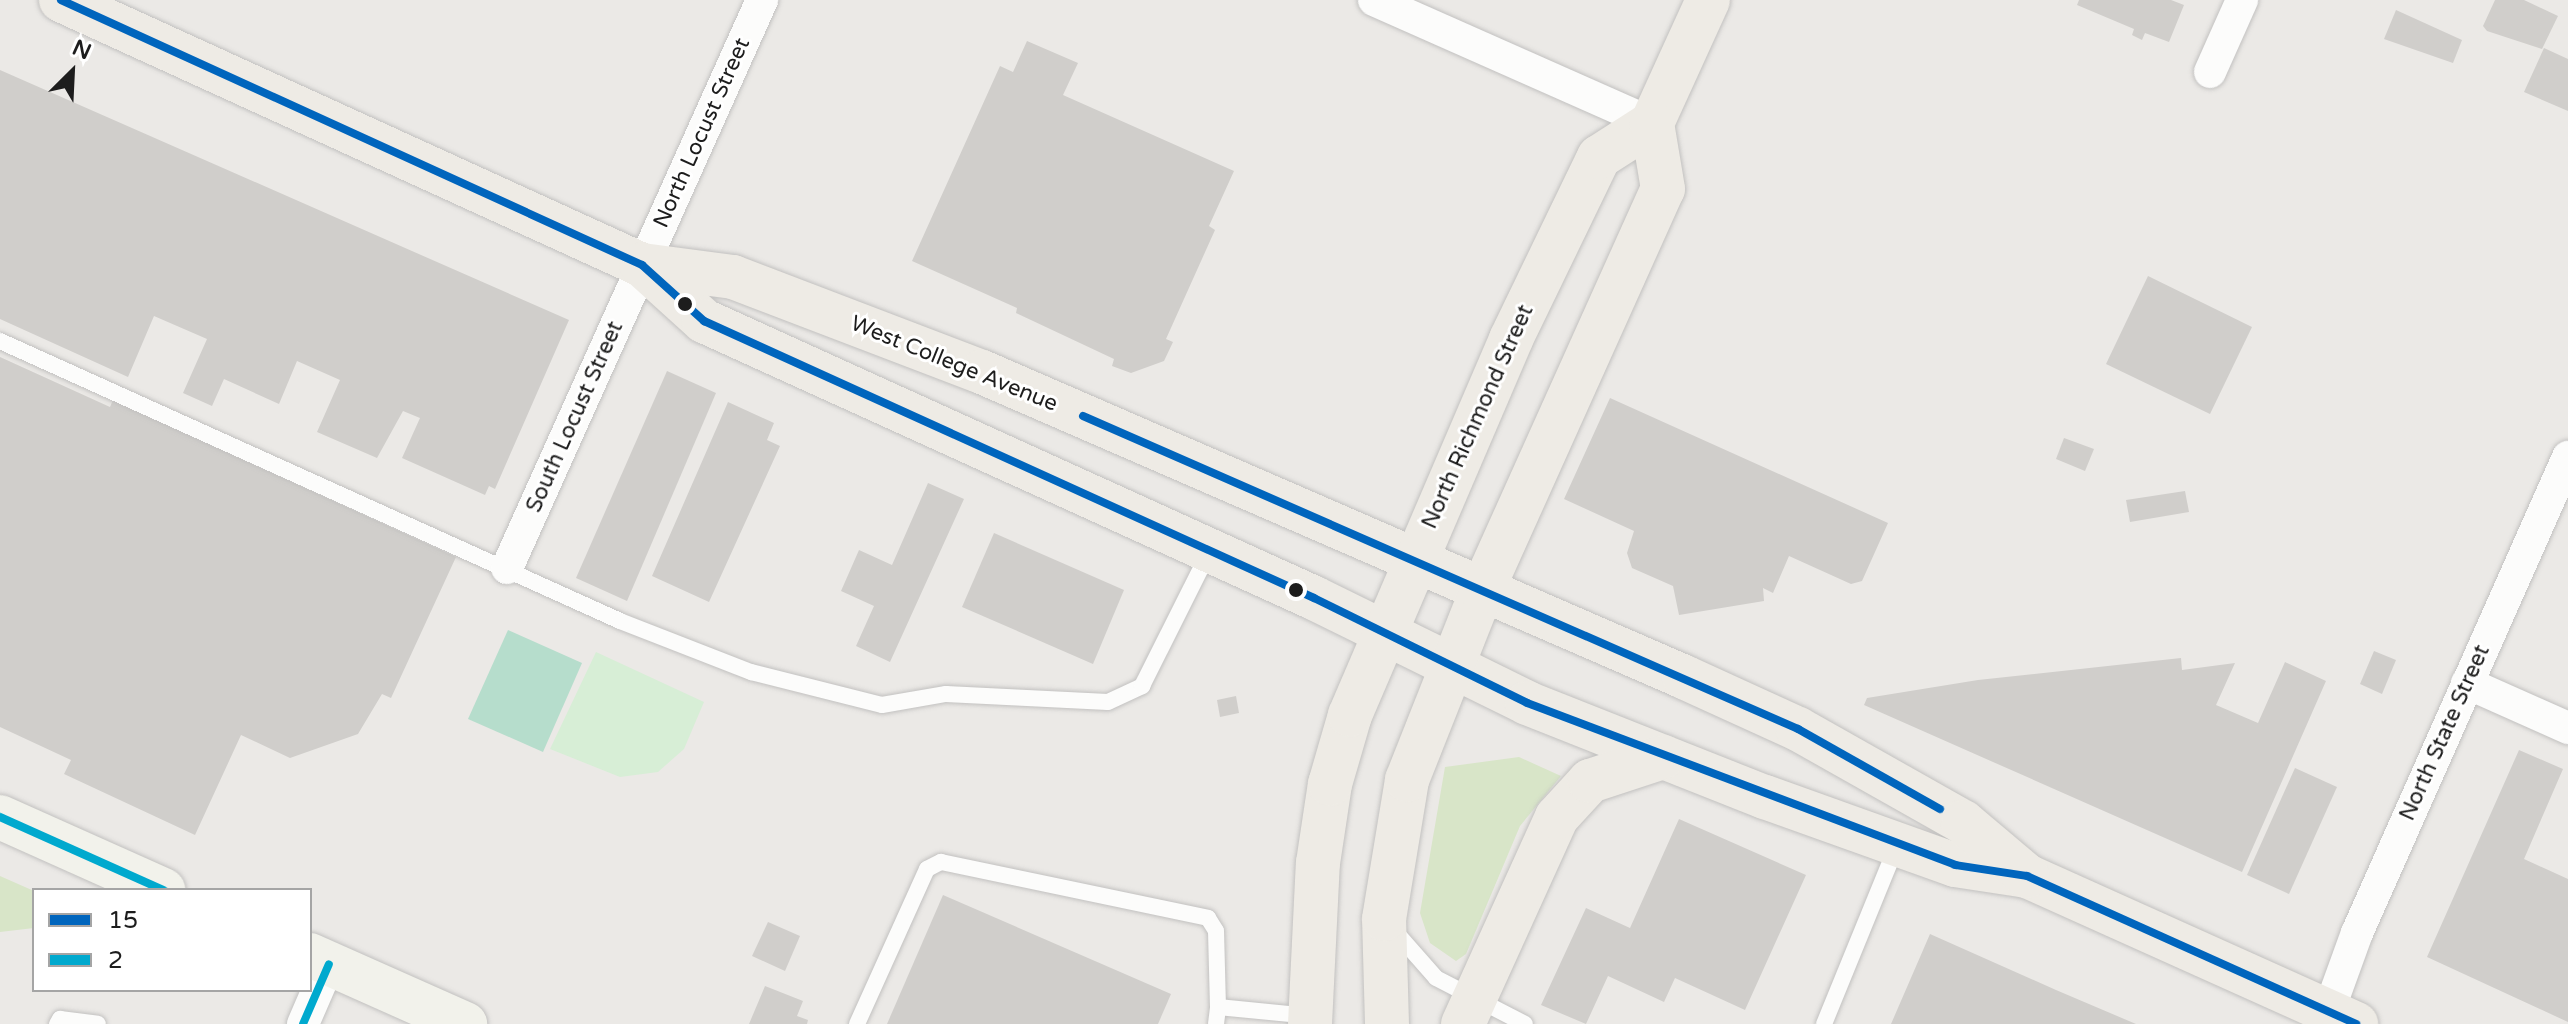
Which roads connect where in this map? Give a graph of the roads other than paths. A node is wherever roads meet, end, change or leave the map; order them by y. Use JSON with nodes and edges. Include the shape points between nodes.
{"nodes":[{"id":1,"x":61,"y":0,"type":"edge"},
{"id":2,"x":762,"y":0,"type":"edge"},
{"id":3,"x":1374,"y":0,"type":"edge"},
{"id":4,"x":1708,"y":0,"type":"edge"},
{"id":5,"x":2242,"y":0,"type":"edge"},
{"id":6,"x":2210,"y":72,"type":"dead end"},
{"id":7,"x":1652,"y":123,"type":"junction"},
{"id":8,"x":642,"y":265,"type":"junction"},
{"id":9,"x":0,"y":341,"type":"edge"},
{"id":10,"x":2568,"y":457,"type":"edge"},
{"id":11,"x":1210,"y":551,"type":"junction"},
{"id":12,"x":1413,"y":562,"type":"junction"},
{"id":13,"x":507,"y":568,"type":"junction"},
{"id":14,"x":1482,"y":591,"type":"junction"},
{"id":15,"x":1383,"y":632,"type":"junction"},
{"id":16,"x":1451,"y":665,"type":"junction"},
{"id":17,"x":2467,"y":683,"type":"junction"},
{"id":18,"x":2568,"y":728,"type":"edge"},
{"id":19,"x":1663,"y":757,"type":"junction"},
{"id":20,"x":0,"y":817,"type":"edge"},
{"id":21,"x":1898,"y":845,"type":"junction"},
{"id":22,"x":2027,"y":876,"type":"junction"},
{"id":23,"x":159,"y":888,"type":"edge"},
{"id":24,"x":1384,"y":919,"type":"junction"},
{"id":25,"x":319,"y":960,"type":"edge"},
{"id":26,"x":312,"y":988,"type":"edge"},
{"id":27,"x":311,"y":992,"type":"edge"},
{"id":28,"x":1468,"y":1013,"type":"edge"},
{"id":29,"x":1217,"y":1016,"type":"edge"},
{"id":30,"x":1310,"y":1020,"type":"edge"},
{"id":31,"x":2336,"y":1020,"type":"edge"},
{"id":32,"x":57,"y":1024,"type":"edge"},
{"id":33,"x":98,"y":1024,"type":"edge"},
{"id":34,"x":303,"y":1024,"type":"edge"},
{"id":35,"x":465,"y":1024,"type":"edge"},
{"id":36,"x":857,"y":1024,"type":"edge"},
{"id":37,"x":1387,"y":1024,"type":"edge"},
{"id":38,"x":1525,"y":1024,"type":"edge"},
{"id":39,"x":1824,"y":1024,"type":"edge"}],
"edges":[{"from":1,"to":8,"type":"main road","name":"West College Avenue"},
{"from":2,"to":8,"type":"street","name":"North Locust Street"},
{"from":3,"to":7,"type":"street"},
{"from":4,"to":7,"type":"main road"},
{"from":5,"to":6,"type":"street"},
{"from":7,"to":12,"type":"main road","name":"North Richmond Street","via":[[1599,157]]},
{"from":7,"to":14,"type":"main road","via":[[1663,189]]},
{"from":8,"to":11,"type":"main road","name":"West College Avenue","via":[[704,321]]},
{"from":8,"to":12,"type":"main road","name":"West College Avenue","via":[[733,277],[982,372]]},
{"from":8,"to":13,"type":"street","name":"South Locust Street"},
{"from":9,"to":13,"type":"lane"},
{"from":10,"to":17,"type":"street","name":"North State Street"},
{"from":11,"to":13,"type":"lane","via":[[1142,686],[1108,702],[946,694],[882,705],[751,672],[620,621]]},
{"from":11,"to":15,"type":"main road","name":"West College Avenue"},
{"from":12,"to":14,"type":"main road","name":"West College Avenue"},
{"from":12,"to":15,"type":"main road","name":"North Richmond Street"},
{"from":14,"to":16,"type":"main road"},
{"from":14,"to":22,"type":"main road","name":"West College Avenue","via":[[1798,729],[1963,822]]},
{"from":15,"to":16,"type":"main road","name":"West College Avenue"},
{"from":15,"to":30,"type":"main road","name":"North Richmond Street","via":[[1330,784],[1318,863]]},
{"from":16,"to":19,"type":"main road","name":"West College Avenue","via":[[1527,703]]},
{"from":16,"to":24,"type":"main road","via":[[1407,780]]},
{"from":17,"to":18,"type":"street"},
{"from":17,"to":31,"type":"street","name":"North State Street","via":[[2357,933]]},
{"from":19,"to":21,"type":"main road","name":"West College Avenue"},
{"from":19,"to":28,"type":"main road","via":[[1590,781],[1563,809]]},
{"from":20,"to":23,"type":"street"},
{"from":21,"to":22,"type":"main road","name":"West College Avenue","via":[[1955,865]]},
{"from":21,"to":39,"type":"lane"},
{"from":22,"to":31,"type":"main road","name":"West College Avenue"},
{"from":24,"to":28,"type":"lane"},
{"from":24,"to":37,"type":"main road"},
{"from":25,"to":26,"type":"street"},
{"from":25,"to":35,"type":"street"},
{"from":27,"to":34,"type":"street"},
{"from":28,"to":38,"type":"lane"},
{"from":29,"to":30,"type":"lane"},
{"from":29,"to":36,"type":"lane","via":[[1216,931],[1208,918],[956,862],[927,869]]},
{"from":32,"to":33,"type":"lane","via":[[60,1019]]}]}
